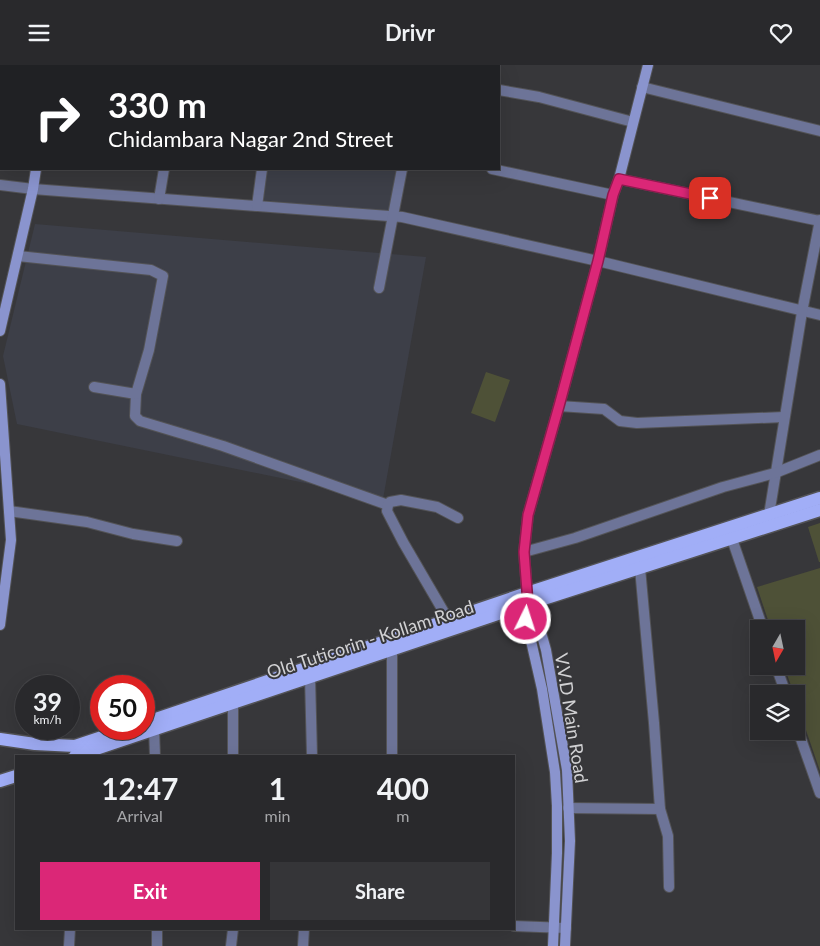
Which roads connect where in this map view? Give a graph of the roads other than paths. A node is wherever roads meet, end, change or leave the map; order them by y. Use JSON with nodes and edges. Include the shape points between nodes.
{"nodes":[{"id":1,"x":648,"y":65,"type":"edge"},
{"id":2,"x":642,"y":87,"type":"junction"},
{"id":3,"x":500,"y":90,"type":"edge"},
{"id":4,"x":633,"y":122,"type":"junction"},
{"id":5,"x":820,"y":131,"type":"edge"},
{"id":6,"x":36,"y":170,"type":"edge"},
{"id":7,"x":164,"y":170,"type":"edge"},
{"id":8,"x":262,"y":170,"type":"edge"},
{"id":9,"x":402,"y":170,"type":"edge"},
{"id":10,"x":497,"y":170,"type":"edge"},
{"id":11,"x":619,"y":179,"type":"junction"},
{"id":12,"x":0,"y":185,"type":"edge"},
{"id":13,"x":33,"y":189,"type":"junction"},
{"id":14,"x":613,"y":195,"type":"junction"},
{"id":15,"x":159,"y":199,"type":"junction"},
{"id":16,"x":257,"y":206,"type":"junction"},
{"id":17,"x":393,"y":216,"type":"junction"},
{"id":18,"x":820,"y":220,"type":"edge"},
{"id":19,"x":18,"y":256,"type":"junction"},
{"id":20,"x":598,"y":261,"type":"junction"},
{"id":21,"x":379,"y":288,"type":"dead end"},
{"id":22,"x":802,"y":312,"type":"junction"},
{"id":23,"x":820,"y":315,"type":"edge"},
{"id":24,"x":0,"y":331,"type":"edge"},
{"id":25,"x":0,"y":384,"type":"edge"},
{"id":26,"x":94,"y":387,"type":"dead end"},
{"id":27,"x":136,"y":394,"type":"junction"},
{"id":28,"x":559,"y":406,"type":"junction"},
{"id":29,"x":784,"y":417,"type":"junction"},
{"id":30,"x":820,"y":455,"type":"edge"},
{"id":31,"x":3,"y":456,"type":"edge"},
{"id":32,"x":775,"y":473,"type":"junction"},
{"id":33,"x":820,"y":497,"type":"edge"},
{"id":34,"x":388,"y":505,"type":"junction"},
{"id":35,"x":820,"y":510,"type":"edge"},
{"id":36,"x":9,"y":511,"type":"junction"},
{"id":37,"x":769,"y":514,"type":"junction"},
{"id":38,"x":458,"y":518,"type":"dead end"},
{"id":39,"x":767,"y":527,"type":"junction"},
{"id":40,"x":732,"y":539,"type":"junction"},
{"id":41,"x":177,"y":541,"type":"dead end"},
{"id":42,"x":524,"y":552,"type":"junction"},
{"id":43,"x":640,"y":568,"type":"junction"},
{"id":44,"x":528,"y":599,"type":"junction"},
{"id":45,"x":760,"y":620,"type":"edge"},
{"id":46,"x":451,"y":624,"type":"junction"},
{"id":47,"x":0,"y":625,"type":"edge"},
{"id":48,"x":392,"y":650,"type":"junction"},
{"id":49,"x":310,"y":677,"type":"junction"},
{"id":50,"x":233,"y":703,"type":"junction"},
{"id":51,"x":155,"y":724,"type":"edge"},
{"id":52,"x":155,"y":724,"type":"edge"},
{"id":53,"x":0,"y":739,"type":"edge"},
{"id":54,"x":100,"y":740,"type":"edge"},
{"id":55,"x":108,"y":740,"type":"edge"},
{"id":56,"x":152,"y":740,"type":"edge"},
{"id":57,"x":801,"y":740,"type":"edge"},
{"id":58,"x":75,"y":751,"type":"edge"},
{"id":59,"x":155,"y":755,"type":"edge"},
{"id":60,"x":233,"y":755,"type":"edge"},
{"id":61,"x":312,"y":755,"type":"edge"},
{"id":62,"x":392,"y":755,"type":"edge"},
{"id":63,"x":15,"y":776,"type":"edge"},
{"id":64,"x":0,"y":781,"type":"edge"},
{"id":65,"x":820,"y":793,"type":"edge"},
{"id":66,"x":557,"y":807,"type":"junction"},
{"id":67,"x":568,"y":808,"type":"junction"},
{"id":68,"x":660,"y":809,"type":"junction"},
{"id":69,"x":669,"y":887,"type":"dead end"},
{"id":70,"x":515,"y":926,"type":"edge"},
{"id":71,"x":554,"y":927,"type":"junction"},
{"id":72,"x":566,"y":928,"type":"junction"},
{"id":73,"x":70,"y":930,"type":"edge"},
{"id":74,"x":157,"y":930,"type":"edge"},
{"id":75,"x":233,"y":930,"type":"edge"},
{"id":76,"x":304,"y":930,"type":"edge"},
{"id":77,"x":69,"y":946,"type":"edge"},
{"id":78,"x":157,"y":946,"type":"edge"},
{"id":79,"x":232,"y":946,"type":"edge"},
{"id":80,"x":303,"y":946,"type":"edge"},
{"id":81,"x":553,"y":946,"type":"edge"},
{"id":82,"x":565,"y":946,"type":"edge"}],
"edges":[{"from":1,"to":2,"type":"main road"},
{"from":2,"to":4,"type":"main road"},
{"from":2,"to":5,"type":"street"},
{"from":3,"to":4,"type":"street"},
{"from":4,"to":11,"type":"main road"},
{"from":6,"to":13,"type":"main road"},
{"from":7,"to":15,"type":"street"},
{"from":8,"to":16,"type":"street"},
{"from":9,"to":17,"type":"street"},
{"from":10,"to":14,"type":"street"},
{"from":11,"to":14,"type":"main road"},
{"from":11,"to":18,"type":"street"},
{"from":12,"to":13,"type":"street"},
{"from":13,"to":15,"type":"street"},
{"from":13,"to":19,"type":"main road"},
{"from":14,"to":20,"type":"main road"},
{"from":15,"to":16,"type":"street"},
{"from":16,"to":17,"type":"street"},
{"from":17,"to":20,"type":"street"},
{"from":17,"to":21,"type":"street"},
{"from":18,"to":22,"type":"street"},
{"from":19,"to":24,"type":"main road"},
{"from":19,"to":27,"type":"street","via":[[151,270],[163,276],[149,350]]},
{"from":20,"to":22,"type":"street"},
{"from":20,"to":28,"type":"main road"},
{"from":22,"to":23,"type":"street"},
{"from":22,"to":29,"type":"street"},
{"from":25,"to":31,"type":"main road"},
{"from":26,"to":27,"type":"street"},
{"from":27,"to":34,"type":"street","via":[[134,416],[140,421]]},
{"from":28,"to":29,"type":"street","via":[[604,409],[620,421],[637,423]]},
{"from":28,"to":42,"type":"main road","via":[[528,515]]},
{"from":29,"to":32,"type":"street"},
{"from":30,"to":32,"type":"street"},
{"from":31,"to":36,"type":"main road"},
{"from":32,"to":37,"type":"street"},
{"from":32,"to":42,"type":"street"},
{"from":33,"to":37,"type":"main road"},
{"from":34,"to":38,"type":"street","via":[[400,500],[419,503],[437,507]]},
{"from":34,"to":46,"type":"street","via":[[387,511],[396,530]]},
{"from":35,"to":39,"type":"main road","name":"Old Tuticorin - Kollam Road"},
{"from":36,"to":41,"type":"street","via":[[87,522]]},
{"from":36,"to":47,"type":"main road","via":[[12,540]]},
{"from":37,"to":39,"type":"street"},
{"from":37,"to":44,"type":"main road"},
{"from":39,"to":40,"type":"main road","name":"Old Tuticorin - Kollam Road"},
{"from":40,"to":43,"type":"main road","name":"Old Tuticorin - Kollam Road"},
{"from":40,"to":45,"type":"street"},
{"from":42,"to":44,"type":"main road"},
{"from":43,"to":44,"type":"main road","name":"Old Tuticorin - Kollam Road"},
{"from":43,"to":68,"type":"street"},
{"from":44,"to":46,"type":"main road","name":"Old Tuticorin - Kollam Road"},
{"from":44,"to":66,"type":"main road","name":"V.V.D Main Road","via":[[526,619],[542,689]]},
{"from":44,"to":67,"type":"main road","name":"V.V.D Main Road","via":[[546,650],[567,770]]},
{"from":46,"to":48,"type":"main road","name":"Old Tuticorin - Kollam Road"},
{"from":46,"to":51,"type":"main road"},
{"from":48,"to":49,"type":"main road","name":"Old Tuticorin - Kollam Road"},
{"from":48,"to":62,"type":"street"},
{"from":49,"to":50,"type":"main road","name":"Old Tuticorin - Kollam Road"},
{"from":49,"to":61,"type":"street"},
{"from":50,"to":52,"type":"main road","name":"Old Tuticorin - Kollam Road"},
{"from":50,"to":60,"type":"street"},
{"from":53,"to":58,"type":"main road"},
{"from":54,"to":58,"type":"main road"},
{"from":55,"to":58,"type":"main road","name":"Old Tuticorin - Kollam Road"},
{"from":56,"to":59,"type":"street"},
{"from":57,"to":65,"type":"street"},
{"from":63,"to":64,"type":"main road"},
{"from":66,"to":67,"type":"main road"},
{"from":66,"to":71,"type":"main road","name":"V.V.D Main Road"},
{"from":67,"to":68,"type":"street"},
{"from":67,"to":72,"type":"main road","name":"V.V.D Main Road","via":[[570,841]]},
{"from":68,"to":69,"type":"street","via":[[668,836]]},
{"from":70,"to":71,"type":"street"},
{"from":71,"to":72,"type":"street"},
{"from":71,"to":81,"type":"main road","name":"V.V.D Main Road"},
{"from":72,"to":82,"type":"main road","name":"V.V.D Main Road"},
{"from":73,"to":77,"type":"street"},
{"from":74,"to":78,"type":"street"},
{"from":75,"to":79,"type":"street"},
{"from":76,"to":80,"type":"street"}]}
